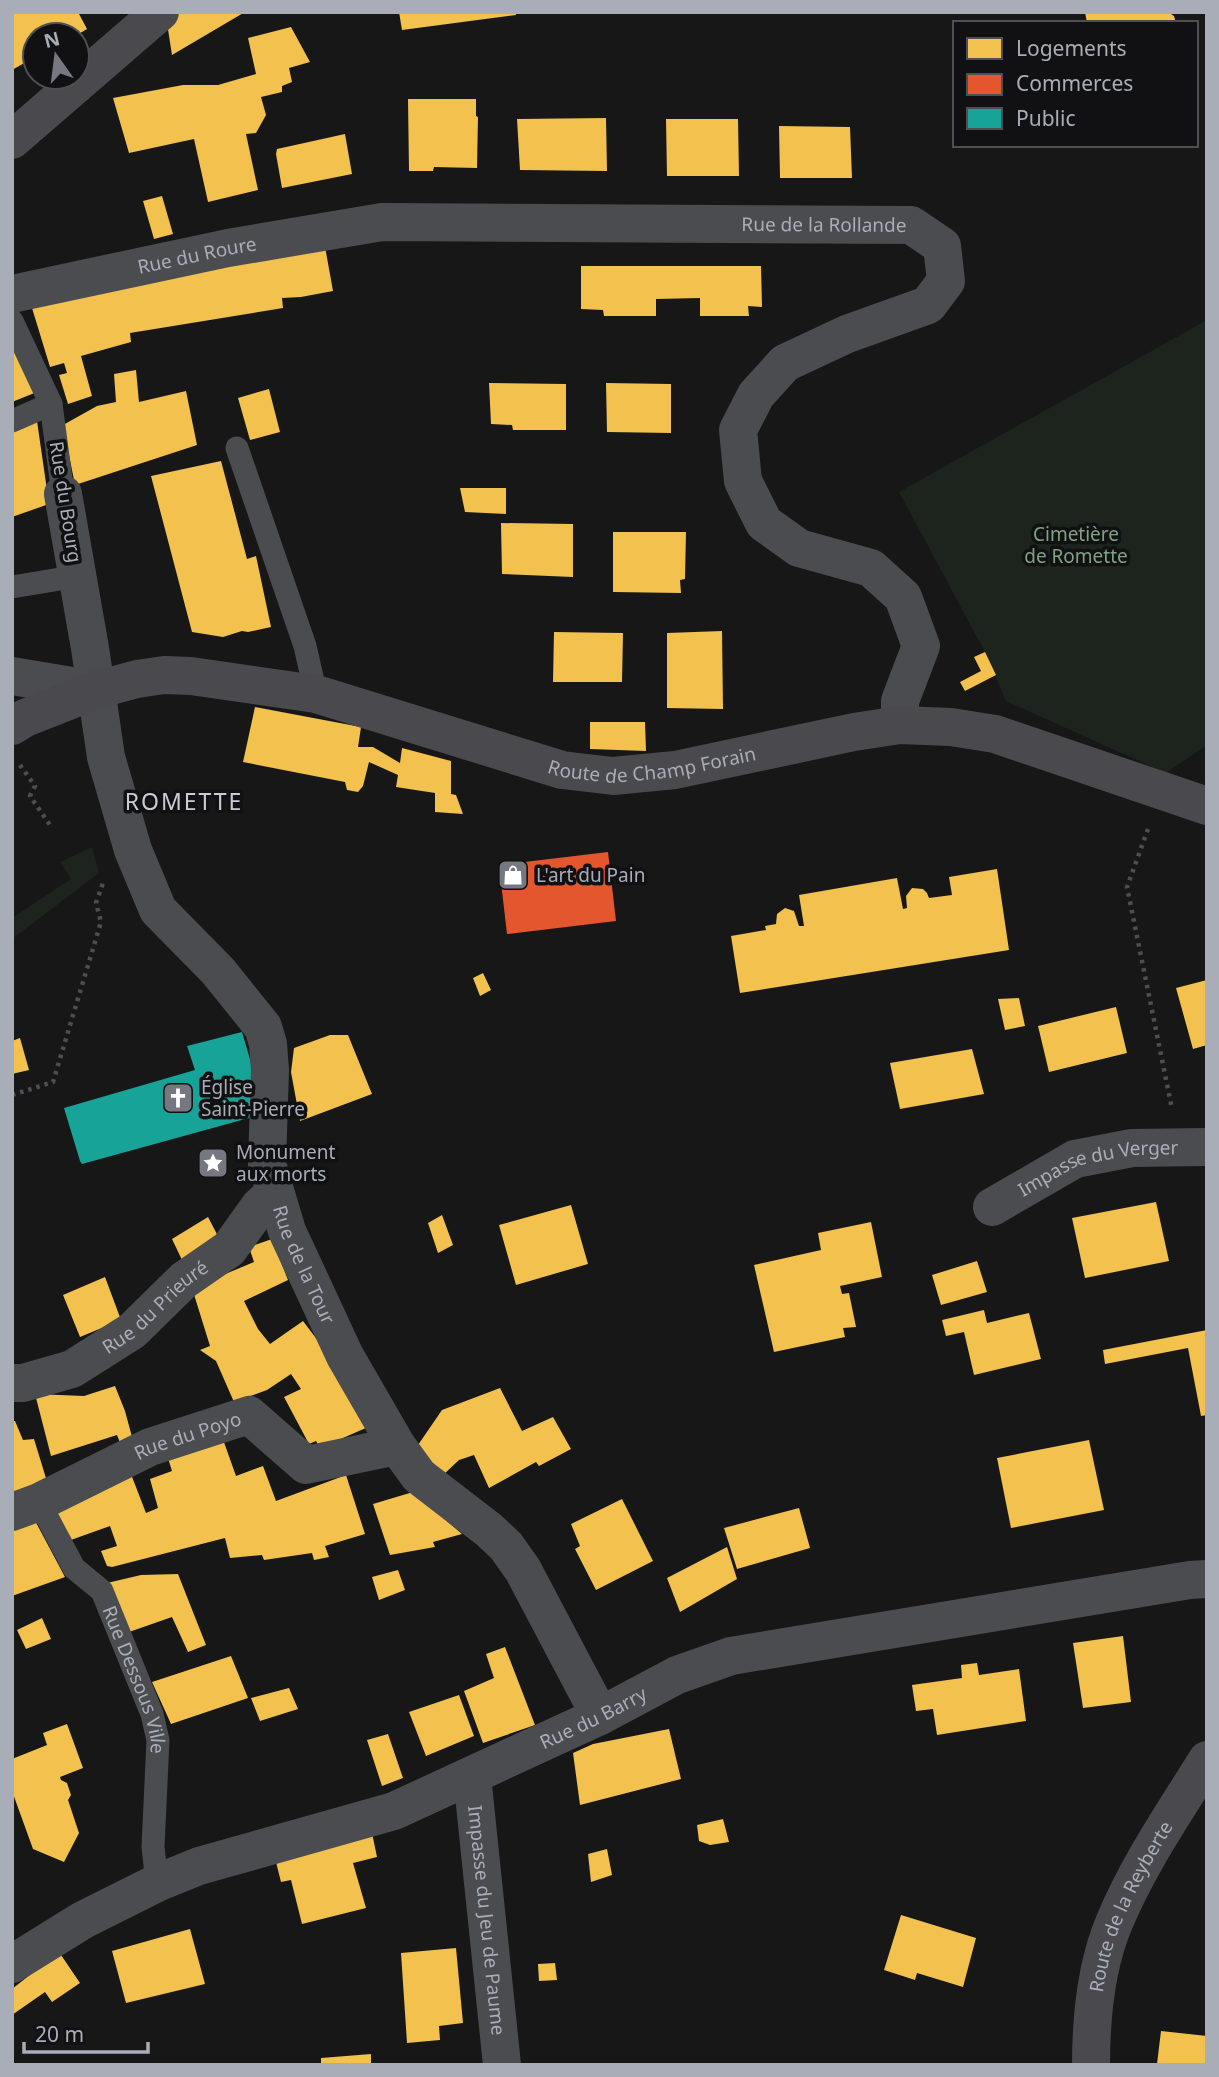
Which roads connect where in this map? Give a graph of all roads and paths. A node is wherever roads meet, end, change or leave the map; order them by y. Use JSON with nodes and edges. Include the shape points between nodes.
{"nodes":[{"id":1,"x":160,"y":12,"type":"edge"},
{"id":2,"x":12,"y":140,"type":"edge"},
{"id":3,"x":382,"y":222,"type":"joint"},
{"id":4,"x":12,"y":294,"type":"edge"},
{"id":5,"x":12,"y":321,"type":"edge"},
{"id":6,"x":51,"y":404,"type":"junction"},
{"id":7,"x":12,"y":421,"type":"edge"},
{"id":8,"x":237,"y":448,"type":"dead end"},
{"id":9,"x":62,"y":494,"type":"joint"},
{"id":10,"x":78,"y":576,"type":"junction"},
{"id":11,"x":12,"y":587,"type":"edge"},
{"id":12,"x":12,"y":676,"type":"edge"},
{"id":13,"x":96,"y":690,"type":"junction"},
{"id":14,"x":316,"y":694,"type":"junction"},
{"id":15,"x":16,"y":716,"type":"edge"},
{"id":16,"x":900,"y":725,"type":"junction"},
{"id":17,"x":26,"y":770,"type":"dead end"},
{"id":18,"x":1161,"y":792,"type":"junction"},
{"id":19,"x":1207,"y":806,"type":"edge"},
{"id":20,"x":52,"y":828,"type":"dead end"},
{"id":21,"x":96,"y":903,"type":"dead end"},
{"id":22,"x":12,"y":1095,"type":"edge"},
{"id":23,"x":1193,"y":1147,"type":"edge"},
{"id":24,"x":274,"y":1193,"type":"junction"},
{"id":25,"x":992,"y":1207,"type":"dead end"},
{"id":26,"x":12,"y":1383,"type":"edge"},
{"id":27,"x":397,"y":1446,"type":"junction"},
{"id":28,"x":26,"y":1507,"type":"edge"},
{"id":29,"x":1207,"y":1579,"type":"edge"},
{"id":30,"x":600,"y":1716,"type":"junction"},
{"id":31,"x":1207,"y":1760,"type":"edge"},
{"id":32,"x":472,"y":1776,"type":"junction"},
{"id":33,"x":157,"y":1883,"type":"junction"},
{"id":34,"x":12,"y":1964,"type":"edge"},
{"id":35,"x":502,"y":2065,"type":"edge"},
{"id":36,"x":1091,"y":2065,"type":"edge"}],
"edges":[{"from":1,"to":2,"type":"main road"},
{"from":3,"to":4,"type":"street","name":"Rue du Roure","via":[[228,248]]},
{"from":3,"to":16,"type":"street","name":"Rue de la Rollande","via":[[911,225],[942,246],[946,281],[928,305],[847,334],[785,363],[756,395],[738,430],[743,481],[764,523],[799,548],[871,568],[903,597],[921,646],[900,701]]},
{"from":5,"to":6,"type":"lane","name":"Rue du Bourg"},
{"from":6,"to":7,"type":"lane"},
{"from":6,"to":9,"type":"lane","name":"Rue du Bourg"},
{"from":8,"to":14,"type":"lane","via":[[305,646]]},
{"from":9,"to":10,"type":"street","name":"Rue du Bourg"},
{"from":10,"to":11,"type":"lane"},
{"from":10,"to":13,"type":"street","name":"Rue du Bourg"},
{"from":12,"to":13,"type":"street"},
{"from":13,"to":14,"type":"main road","name":"Route de Champ Forain","via":[[177,675]]},
{"from":13,"to":15,"type":"main road","name":"Route de Champ Forain"},
{"from":13,"to":24,"type":"street","name":"Rue de la Tour","via":[[106,757],[133,850],[158,910],[218,971],[263,1027],[270,1070],[267,1164]]},
{"from":14,"to":16,"type":"main road","name":"Route de Champ Forain","via":[[562,770],[613,776],[676,770]]},
{"from":16,"to":18,"type":"main road","name":"Route de Champ Forain","via":[[995,734]]},
{"from":17,"to":20,"type":"path","via":[[35,786],[30,796]]},
{"from":18,"to":19,"type":"main road","name":"Route de Champ Forain"},
{"from":18,"to":23,"type":"path","via":[[1127,887]]},
{"from":21,"to":22,"type":"path","via":[[101,922],[53,1082]]},
{"from":23,"to":25,"type":"street","name":"Impasse du Verger","via":[[1132,1148],[1075,1159]]},
{"from":24,"to":26,"type":"street","name":"Rue du Prieuré","via":[[229,1249],[184,1280],[132,1331],[72,1369]]},
{"from":24,"to":27,"type":"street","name":"Rue de la Tour","via":[[345,1356]]},
{"from":27,"to":28,"type":"street","name":"Rue du Poyo","via":[[306,1465],[249,1415],[150,1447]]},
{"from":27,"to":30,"type":"street","name":"Rue de la Tour","via":[[419,1476],[506,1545]]},
{"from":28,"to":33,"type":"lane","name":"Rue Dessous Ville","via":[[74,1568],[102,1591],[152,1714],[158,1740],[153,1847]]},
{"from":29,"to":30,"type":"street","name":"Rue du Barry","via":[[731,1656],[677,1675]]},
{"from":30,"to":32,"type":"street","name":"Rue du Barry"},
{"from":31,"to":36,"type":"main road","name":"Route de la Reyberte","via":[[1149,1853],[1114,1924],[1097,1987]]},
{"from":32,"to":33,"type":"street","name":"Rue du Barry","via":[[394,1811],[199,1866]]},
{"from":32,"to":35,"type":"street","name":"Impasse du Jeu de Paume"},
{"from":33,"to":34,"type":"street","name":"Rue du Barry","via":[[83,1920]]}]}
